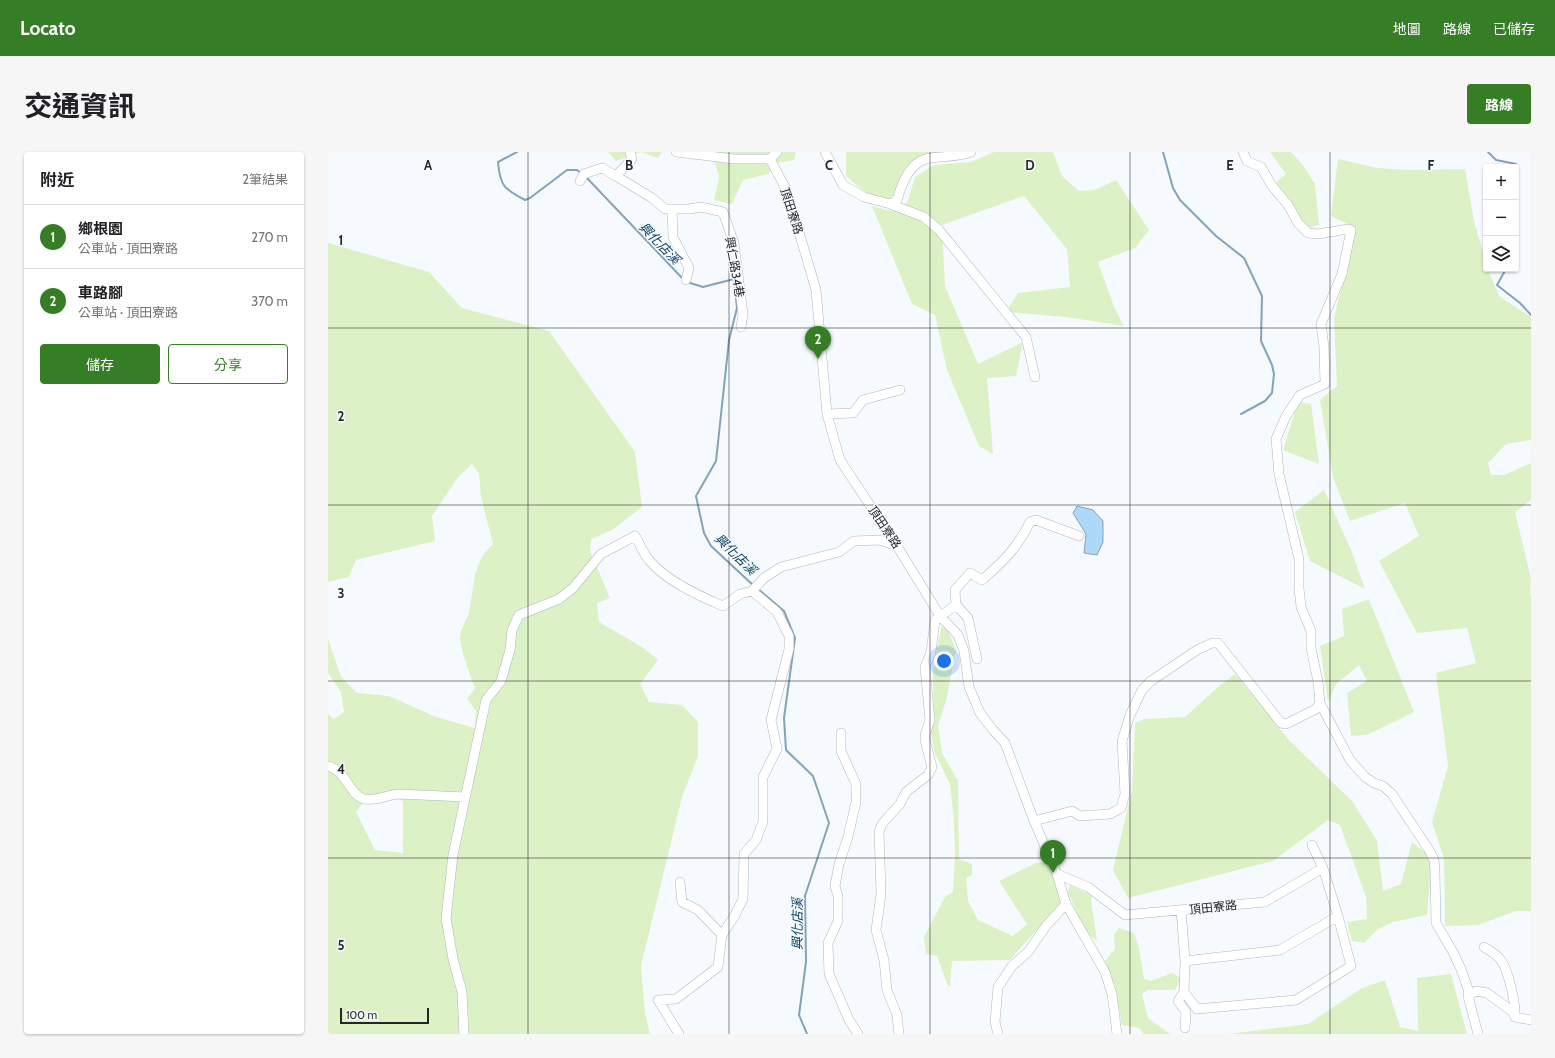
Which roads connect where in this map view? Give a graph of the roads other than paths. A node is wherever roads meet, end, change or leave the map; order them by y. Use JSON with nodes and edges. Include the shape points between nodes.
{"nodes":[{"id":1,"x":630,"y":152,"type":"edge"},
{"id":2,"x":676,"y":152,"type":"edge"},
{"id":3,"x":778,"y":152,"type":"edge"},
{"id":4,"x":825,"y":152,"type":"edge"},
{"id":5,"x":971,"y":152,"type":"edge"},
{"id":6,"x":1243,"y":152,"type":"edge"},
{"id":7,"x":770,"y":159,"type":"junction"},
{"id":8,"x":616,"y":176,"type":"junction"},
{"id":9,"x":580,"y":181,"type":"dead end"},
{"id":10,"x":890,"y":204,"type":"junction"},
{"id":11,"x":672,"y":209,"type":"junction"},
{"id":12,"x":686,"y":280,"type":"dead end"},
{"id":13,"x":741,"y":326,"type":"dead end"},
{"id":14,"x":1035,"y":377,"type":"dead end"},
{"id":15,"x":900,"y":390,"type":"dead end"},
{"id":16,"x":827,"y":414,"type":"junction"},
{"id":17,"x":1079,"y":536,"type":"dead end"},
{"id":18,"x":898,"y":546,"type":"junction"},
{"id":19,"x":752,"y":591,"type":"junction"},
{"id":20,"x":956,"y":605,"type":"junction"},
{"id":21,"x":940,"y":616,"type":"junction"},
{"id":22,"x":977,"y":659,"type":"dead end"},
{"id":23,"x":1320,"y":703,"type":"junction"},
{"id":24,"x":841,"y":733,"type":"dead end"},
{"id":25,"x":328,"y":766,"type":"edge"},
{"id":26,"x":465,"y":797,"type":"junction"},
{"id":27,"x":1034,"y":821,"type":"junction"},
{"id":28,"x":1312,"y":845,"type":"dead end"},
{"id":29,"x":1323,"y":868,"type":"junction"},
{"id":30,"x":1057,"y":874,"type":"junction"},
{"id":31,"x":680,"y":882,"type":"dead end"},
{"id":32,"x":1066,"y":904,"type":"junction"},
{"id":33,"x":1181,"y":910,"type":"junction"},
{"id":34,"x":1338,"y":916,"type":"junction"},
{"id":35,"x":722,"y":936,"type":"junction"},
{"id":36,"x":1484,"y":947,"type":"dead end"},
{"id":37,"x":1185,"y":961,"type":"junction"},
{"id":38,"x":1184,"y":992,"type":"junction"},
{"id":39,"x":1468,"y":996,"type":"junction"},
{"id":40,"x":1515,"y":1017,"type":"junction"},
{"id":41,"x":1531,"y":1020,"type":"edge"},
{"id":42,"x":1185,"y":1028,"type":"dead end"},
{"id":43,"x":464,"y":1034,"type":"edge"},
{"id":44,"x":679,"y":1034,"type":"edge"},
{"id":45,"x":858,"y":1034,"type":"edge"},
{"id":46,"x":899,"y":1034,"type":"edge"},
{"id":47,"x":998,"y":1034,"type":"edge"},
{"id":48,"x":1117,"y":1034,"type":"edge"},
{"id":49,"x":1478,"y":1034,"type":"edge"}],
"edges":[{"from":1,"to":8,"type":"street","via":[[632,159]]},
{"from":2,"to":7,"type":"street","via":[[734,159]]},
{"from":3,"to":7,"type":"street"},
{"from":4,"to":10,"type":"street","via":[[843,185],[864,197]]},
{"from":5,"to":10,"type":"street","via":[[928,158],[913,166],[902,181],[897,200]]},
{"from":6,"to":23,"type":"street","via":[[1247,161],[1261,167],[1298,223],[1308,233],[1351,230],[1342,274],[1321,324],[1325,384],[1300,395],[1286,416],[1276,439],[1279,474],[1299,559],[1302,607],[1311,631],[1311,648]]},
{"from":7,"to":16,"type":"street","name":"頂田寮路","via":[[787,191],[816,290]]},
{"from":8,"to":9,"type":"street","name":"興仁路34巷","via":[[602,168],[584,174]]},
{"from":8,"to":11,"type":"street","name":"興仁路34巷","via":[[665,209]]},
{"from":10,"to":14,"type":"street","via":[[924,217],[939,230],[1026,336]]},
{"from":11,"to":12,"type":"street","via":[[673,237],[689,268]]},
{"from":11,"to":13,"type":"street","name":"興仁路34巷","via":[[689,210],[701,207],[723,212],[734,243],[743,314]]},
{"from":15,"to":16,"type":"street","via":[[863,400],[853,413]]},
{"from":16,"to":18,"type":"street","name":"頂田寮路","via":[[840,460]]},
{"from":17,"to":20,"type":"street","via":[[1036,520],[1030,522],[1006,559],[982,580],[970,573],[955,590]]},
{"from":18,"to":19,"type":"street","via":[[880,540],[854,541],[839,552],[781,567],[764,578]]},
{"from":18,"to":21,"type":"street","name":"頂田寮路"},
{"from":19,"to":26,"type":"street","via":[[740,594],[724,606],[707,600],[665,576],[648,560],[635,536],[601,554],[574,588],[559,599],[519,615],[512,630],[510,650],[501,681],[486,700]]},
{"from":19,"to":35,"type":"street","via":[[777,612],[789,636],[789,649],[771,720],[777,749],[763,777],[763,822],[756,840],[744,854],[743,899]]},
{"from":20,"to":21,"type":"street"},
{"from":20,"to":22,"type":"street","via":[[968,618]]},
{"from":21,"to":27,"type":"street","name":"頂田寮路","via":[[958,635],[964,651],[969,687],[980,713],[1005,743]]},
{"from":21,"to":46,"type":"street","via":[[934,620],[931,652],[925,667],[930,720],[925,740],[932,767],[928,775],[906,792],[879,832],[881,894],[876,930],[884,960],[887,990],[897,1015]]},
{"from":23,"to":27,"type":"street","via":[[1316,709],[1286,724],[1281,723],[1218,643],[1212,643],[1151,681],[1142,690],[1130,715],[1122,741],[1125,794],[1121,808],[1110,814],[1080,816],[1072,811]]},
{"from":23,"to":39,"type":"street","via":[[1350,760],[1365,777],[1392,794],[1429,850],[1436,872],[1436,923],[1454,952],[1468,989]]},
{"from":24,"to":45,"type":"street","via":[[841,751],[856,784],[856,802],[835,886],[838,896],[838,921],[828,943],[829,974],[849,1020]]},
{"from":25,"to":26,"type":"street","via":[[340,773],[363,799],[398,794]]},
{"from":26,"to":43,"type":"street","via":[[453,854],[446,918],[462,992]]},
{"from":27,"to":30,"type":"street","name":"頂田寮路"},
{"from":28,"to":29,"type":"street"},
{"from":29,"to":33,"type":"street","name":"頂田寮路","via":[[1265,902]]},
{"from":29,"to":34,"type":"street"},
{"from":30,"to":32,"type":"street","name":"頂田寮路"},
{"from":30,"to":33,"type":"street","name":"頂田寮路","via":[[1088,888],[1125,915]]},
{"from":31,"to":35,"type":"street","via":[[682,902],[698,910]]},
{"from":32,"to":47,"type":"street","via":[[1046,926],[1028,952],[1012,966],[998,987],[995,1022]]},
{"from":32,"to":48,"type":"street","name":"頂田寮路","via":[[1105,972],[1112,994]]},
{"from":33,"to":37,"type":"street"},
{"from":34,"to":37,"type":"street","via":[[1280,950]]},
{"from":34,"to":38,"type":"street","via":[[1351,966],[1296,1000],[1197,1009]]},
{"from":35,"to":44,"type":"street","via":[[718,967],[676,999],[658,1000]]},
{"from":36,"to":40,"type":"street","via":[[1500,958],[1507,972],[1516,1008]]},
{"from":37,"to":38,"type":"street"},
{"from":38,"to":42,"type":"street","via":[[1178,1001],[1186,1012]]},
{"from":39,"to":40,"type":"street","via":[[1476,991],[1487,993],[1513,1012]]},
{"from":39,"to":49,"type":"street"},
{"from":40,"to":41,"type":"street"}]}
